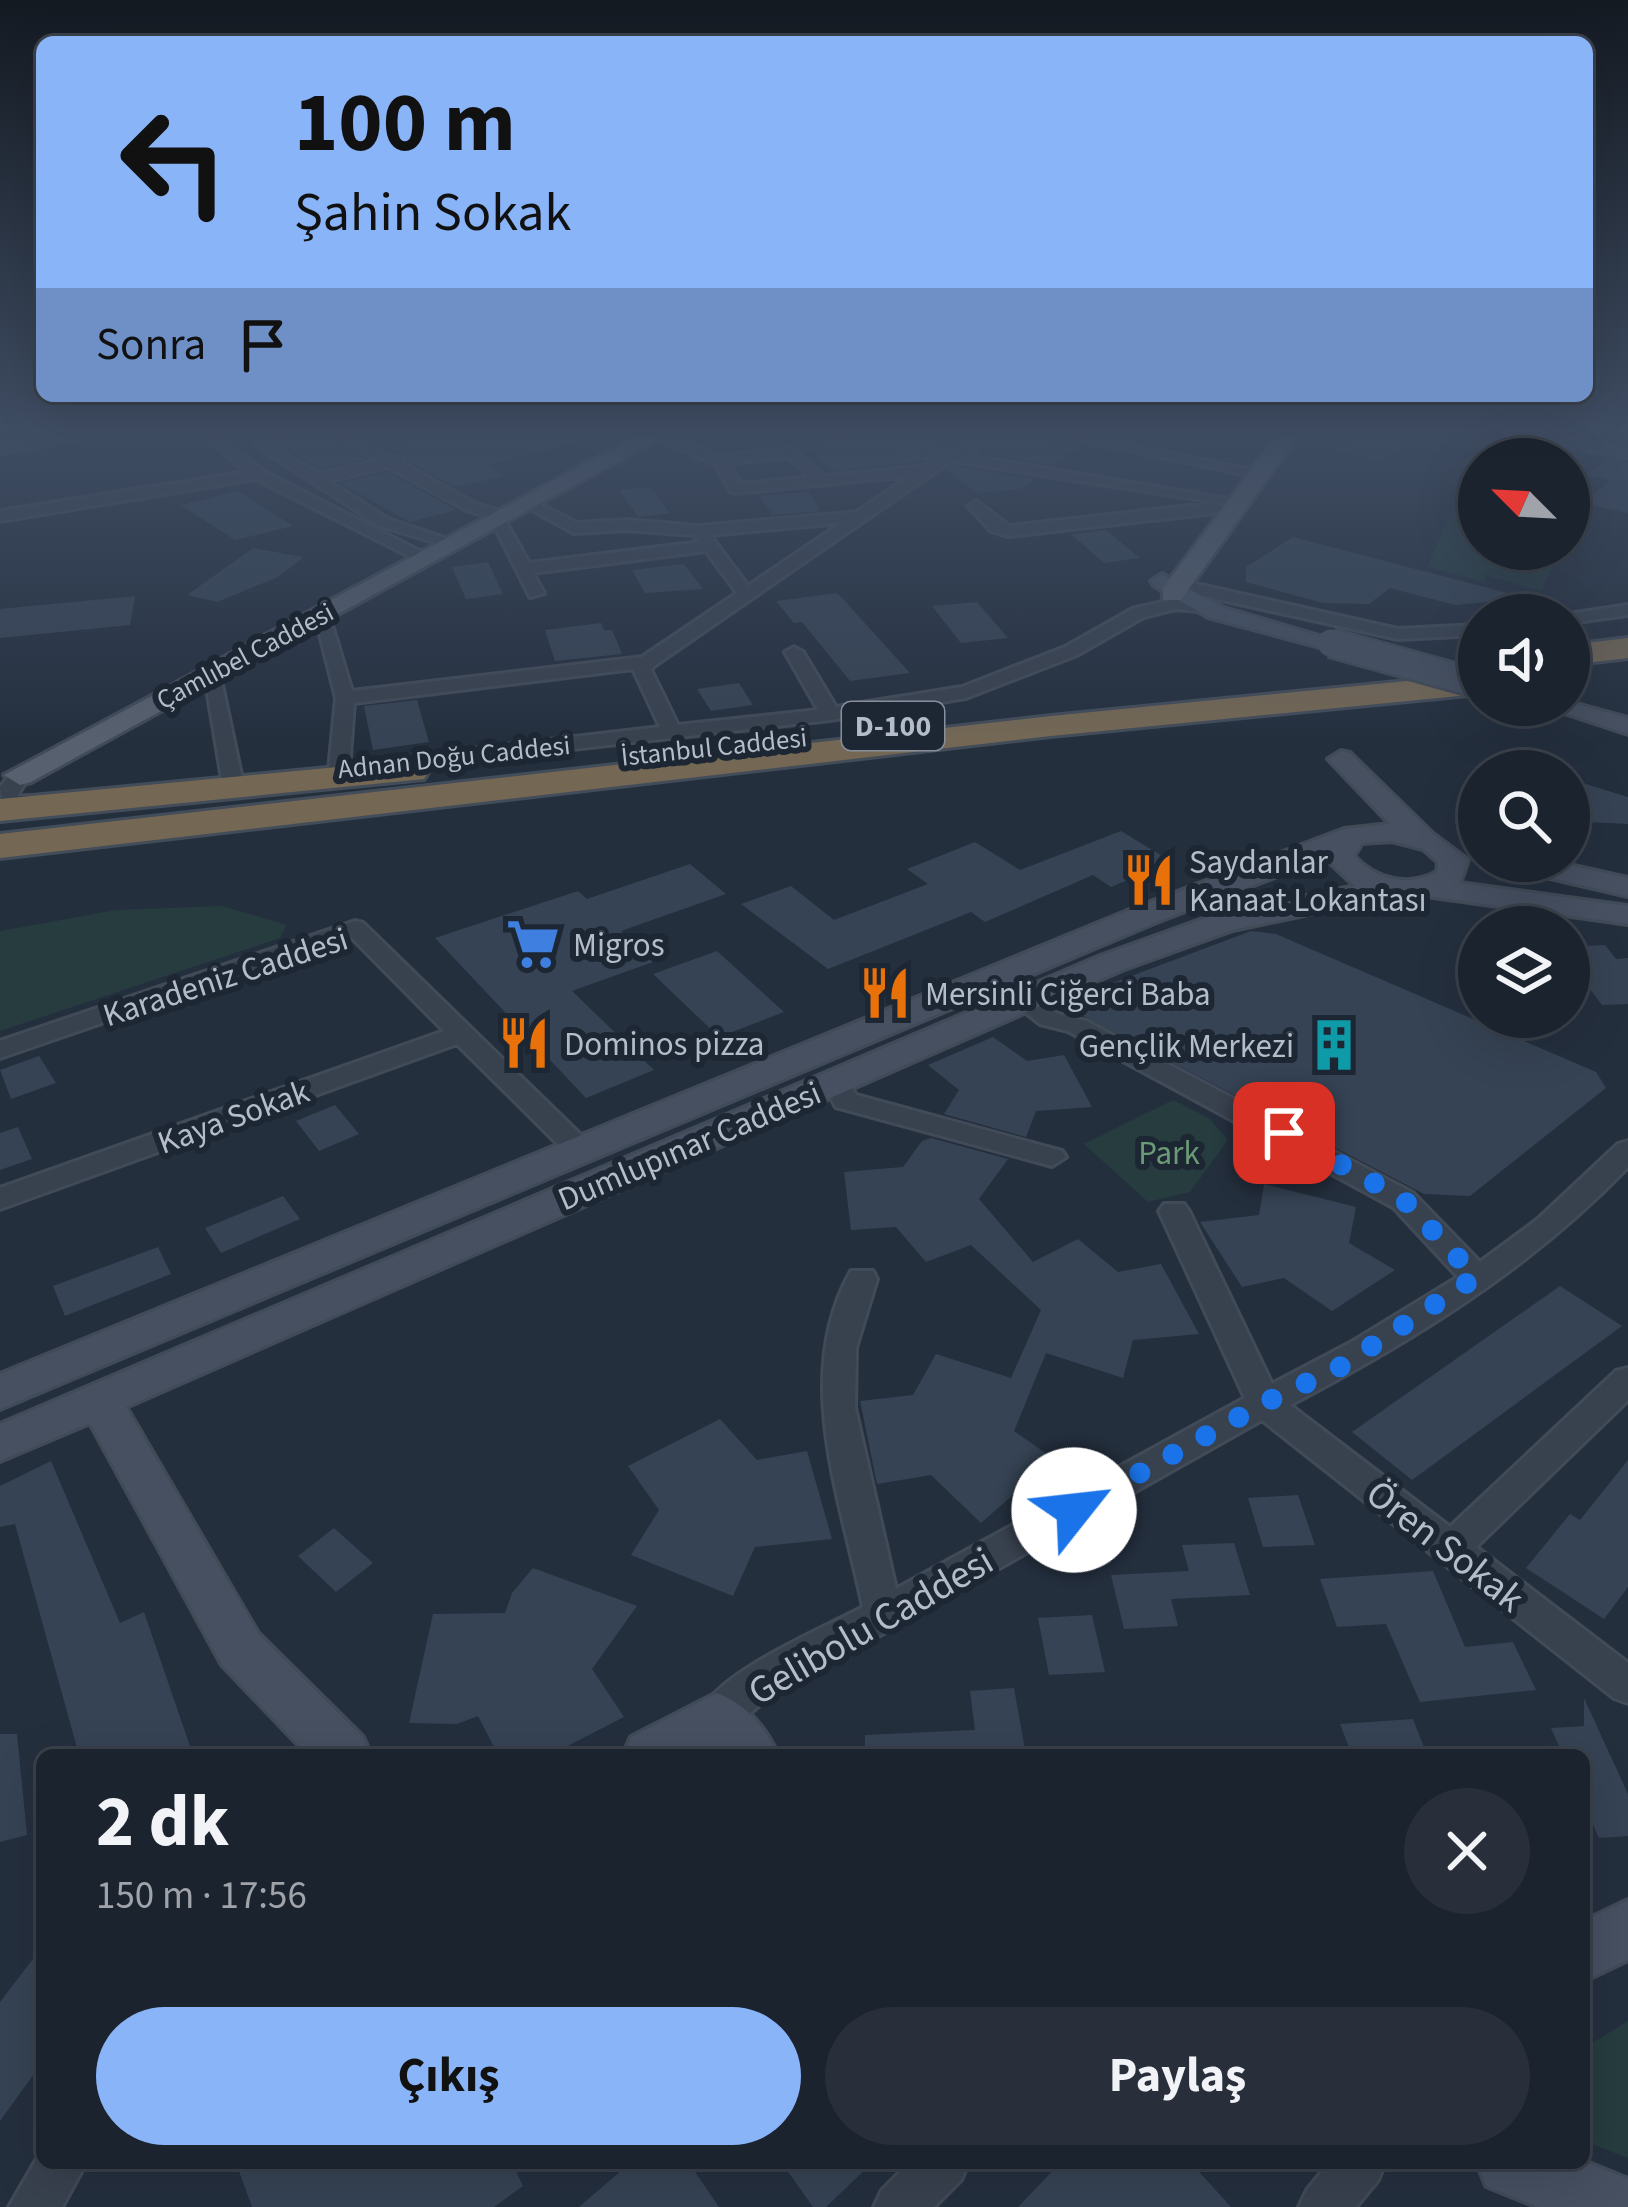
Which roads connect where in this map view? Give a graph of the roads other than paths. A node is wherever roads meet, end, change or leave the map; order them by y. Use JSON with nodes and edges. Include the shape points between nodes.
{"nodes":[{"id":1,"x":381,"y":536,"type":"edge"},
{"id":2,"x":421,"y":536,"type":"edge"},
{"id":3,"x":465,"y":536,"type":"edge"},
{"id":4,"x":515,"y":536,"type":"edge"},
{"id":5,"x":687,"y":536,"type":"edge"},
{"id":6,"x":725,"y":536,"type":"edge"},
{"id":7,"x":836,"y":536,"type":"edge"},
{"id":8,"x":1200,"y":536,"type":"edge"},
{"id":9,"x":1210,"y":536,"type":"edge"},
{"id":10,"x":704,"y":539,"type":"junction"},
{"id":11,"x":452,"y":543,"type":"junction"},
{"id":12,"x":425,"y":558,"type":"junction"},
{"id":13,"x":523,"y":569,"type":"junction"},
{"id":14,"x":1171,"y":587,"type":"junction"},
{"id":15,"x":536,"y":593,"type":"dead end"},
{"id":16,"x":747,"y":596,"type":"junction"},
{"id":17,"x":1200,"y":606,"type":"junction"},
{"id":18,"x":1628,"y":610,"type":"edge"},
{"id":19,"x":320,"y":615,"type":"junction"},
{"id":20,"x":1590,"y":615,"type":"edge"},
{"id":21,"x":1458,"y":631,"type":"edge"},
{"id":22,"x":1628,"y":648,"type":"edge"},
{"id":23,"x":794,"y":652,"type":"dead end"},
{"id":24,"x":1590,"y":653,"type":"edge"},
{"id":25,"x":647,"y":662,"type":"junction"},
{"id":26,"x":1628,"y":667,"type":"edge"},
{"id":27,"x":1458,"y":668,"type":"edge"},
{"id":28,"x":1590,"y":672,"type":"edge"},
{"id":29,"x":211,"y":675,"type":"junction"},
{"id":30,"x":1458,"y":678,"type":"edge"},
{"id":31,"x":1458,"y":686,"type":"edge"},
{"id":32,"x":345,"y":698,"type":"junction"},
{"id":33,"x":830,"y":715,"type":"junction"},
{"id":34,"x":1590,"y":715,"type":"edge"},
{"id":35,"x":1628,"y":726,"type":"edge"},
{"id":36,"x":672,"y":733,"type":"junction"},
{"id":37,"x":338,"y":770,"type":"junction"},
{"id":38,"x":10,"y":775,"type":"edge"},
{"id":39,"x":232,"y":779,"type":"junction"},
{"id":40,"x":465,"y":785,"type":"junction"},
{"id":41,"x":308,"y":803,"type":"junction"},
{"id":42,"x":0,"y":810,"type":"edge"},
{"id":43,"x":0,"y":824,"type":"edge"},
{"id":44,"x":1350,"y":837,"type":"junction"},
{"id":45,"x":1427,"y":840,"type":"junction"},
{"id":46,"x":0,"y":846,"type":"edge"},
{"id":47,"x":1458,"y":848,"type":"edge"},
{"id":48,"x":0,"y":862,"type":"edge"},
{"id":49,"x":1590,"y":878,"type":"edge"},
{"id":50,"x":1392,"y":887,"type":"junction"},
{"id":51,"x":1628,"y":887,"type":"edge"},
{"id":52,"x":1430,"y":888,"type":"junction"},
{"id":53,"x":1628,"y":915,"type":"edge"},
{"id":54,"x":1023,"y":1001,"type":"junction"},
{"id":55,"x":465,"y":1032,"type":"junction"},
{"id":56,"x":0,"y":1050,"type":"edge"},
{"id":57,"x":835,"y":1082,"type":"junction"},
{"id":58,"x":580,"y":1150,"type":"junction"},
{"id":59,"x":1628,"y":1150,"type":"edge"},
{"id":60,"x":1052,"y":1157,"type":"dead end"},
{"id":61,"x":0,"y":1199,"type":"edge"},
{"id":62,"x":1174,"y":1211,"type":"dead end"},
{"id":63,"x":1476,"y":1277,"type":"junction"},
{"id":64,"x":862,"y":1279,"type":"dead end"},
{"id":65,"x":1628,"y":1380,"type":"edge"},
{"id":66,"x":0,"y":1392,"type":"edge"},
{"id":67,"x":98,"y":1400,"type":"junction"},
{"id":68,"x":1264,"y":1403,"type":"junction"},
{"id":69,"x":0,"y":1443,"type":"edge"},
{"id":70,"x":1451,"y":1549,"type":"junction"},
{"id":71,"x":884,"y":1617,"type":"junction"},
{"id":72,"x":1628,"y":1685,"type":"edge"},
{"id":73,"x":734,"y":1736,"type":"edge"},
{"id":74,"x":329,"y":1749,"type":"edge"},
{"id":75,"x":677,"y":1749,"type":"edge"},
{"id":76,"x":1628,"y":1929,"type":"edge"},
{"id":77,"x":1590,"y":1949,"type":"edge"},
{"id":78,"x":58,"y":2169,"type":"edge"},
{"id":79,"x":938,"y":2169,"type":"edge"},
{"id":80,"x":1356,"y":2169,"type":"edge"},
{"id":81,"x":1524,"y":2169,"type":"edge"},
{"id":82,"x":34,"y":2207,"type":"edge"},
{"id":83,"x":899,"y":2207,"type":"edge"},
{"id":84,"x":1324,"y":2207,"type":"edge"},
{"id":85,"x":1616,"y":2207,"type":"edge"}],
"edges":[{"from":1,"to":12,"type":"street"},
{"from":2,"to":11,"type":"street"},
{"from":3,"to":11,"type":"main road","name":"Çamlıbel Caddesi"},
{"from":4,"to":13,"type":"street"},
{"from":5,"to":10,"type":"street"},
{"from":6,"to":10,"type":"street"},
{"from":7,"to":16,"type":"street"},
{"from":8,"to":14,"type":"main road"},
{"from":9,"to":14,"type":"main road"},
{"from":10,"to":13,"type":"street"},
{"from":10,"to":16,"type":"street"},
{"from":11,"to":12,"type":"main road","name":"Çamlıbel Caddesi"},
{"from":12,"to":19,"type":"main road","name":"Çamlıbel Caddesi"},
{"from":13,"to":15,"type":"street"},
{"from":14,"to":17,"type":"main road","name":"Adnan Doğu Caddesi"},
{"from":14,"to":21,"type":"street","via":[[1398,634]]},
{"from":16,"to":25,"type":"street"},
{"from":17,"to":30,"type":"main road","name":"Adnan Doğu Caddesi","bridge":true},
{"from":17,"to":33,"type":"street","name":"Adnan Doğu Caddesi","via":[[1138,613],[1071,651],[966,692]]},
{"from":18,"to":20,"type":"street"},
{"from":19,"to":29,"type":"main road","name":"Çamlıbel Caddesi"},
{"from":19,"to":32,"type":"street"},
{"from":22,"to":24,"type":"highway"},
{"from":23,"to":33,"type":"street"},
{"from":25,"to":32,"type":"street"},
{"from":25,"to":36,"type":"street","via":[[642,670]]},
{"from":26,"to":28,"type":"highway"},
{"from":27,"to":40,"type":"highway","name":"İstanbul Caddesi","number":"D-100"},
{"from":29,"to":38,"type":"main road","name":"Çamlıbel Caddesi"},
{"from":29,"to":39,"type":"street"},
{"from":31,"to":40,"type":"highway","name":"İstanbul Caddesi"},
{"from":32,"to":37,"type":"street"},
{"from":33,"to":36,"type":"street","name":"Adnan Doğu Caddesi"},
{"from":34,"to":35,"type":"main road"},
{"from":36,"to":37,"type":"street","name":"Adnan Doğu Caddesi"},
{"from":37,"to":39,"type":"street","name":"Adnan Doğu Caddesi"},
{"from":38,"to":39,"type":"street","name":"Adnan Doğu Caddesi","via":[[10,803]]},
{"from":40,"to":41,"type":"highway","name":"İstanbul Caddesi"},
{"from":40,"to":42,"type":"highway","via":[[387,772]]},
{"from":40,"to":48,"type":"highway","via":[[441,806],[296,831]]},
{"from":41,"to":43,"type":"highway"},
{"from":41,"to":46,"type":"highway"},
{"from":44,"to":45,"type":"main road","via":[[1378,831]]},
{"from":44,"to":45,"type":"main road","via":[[1341,759]]},
{"from":44,"to":50,"type":"main road","via":[[1340,848],[1345,866]]},
{"from":44,"to":58,"type":"main road","name":"Dumlupınar Caddesi"},
{"from":45,"to":47,"type":"main road"},
{"from":45,"to":52,"type":"main road","via":[[1455,868]]},
{"from":49,"to":51,"type":"main road"},
{"from":50,"to":52,"type":"main road","name":"Dumlupınar Caddesi"},
{"from":50,"to":54,"type":"main road","name":"Dumlupınar Caddesi","via":[[1225,922]]},
{"from":52,"to":53,"type":"main road"},
{"from":54,"to":57,"type":"main road","name":"Dumlupınar Caddesi"},
{"from":54,"to":63,"type":"street","via":[[1351,1167],[1403,1199]]},
{"from":55,"to":56,"type":"street","name":"Karadeniz Caddesi","via":[[355,928]]},
{"from":55,"to":58,"type":"street","name":"Karadeniz Caddesi"},
{"from":55,"to":61,"type":"street","name":"Kaya Sokak"},
{"from":57,"to":60,"type":"street","via":[[846,1101]]},
{"from":57,"to":67,"type":"main road","name":"Dumlupınar Caddesi"},
{"from":58,"to":66,"type":"main road","name":"Dumlupınar Caddesi"},
{"from":59,"to":63,"type":"street","name":"Gelibolu Caddesi"},
{"from":62,"to":68,"type":"street"},
{"from":63,"to":68,"type":"street","name":"Gelibolu Caddesi","via":[[1340,1367]]},
{"from":64,"to":71,"type":"street","via":[[840,1348],[838,1408]]},
{"from":65,"to":70,"type":"street"},
{"from":67,"to":69,"type":"main road","name":"Dumlupınar Caddesi"},
{"from":67,"to":74,"type":"main road","via":[[240,1649]]},
{"from":68,"to":70,"type":"street","name":"Ören Sokak"},
{"from":68,"to":71,"type":"street","name":"Gelibolu Caddesi"},
{"from":70,"to":72,"type":"street","name":"Ören Sokak"},
{"from":71,"to":73,"type":"street","name":"Gelibolu Caddesi","via":[[752,1688]]},
{"from":73,"to":75,"type":"main road"},
{"from":76,"to":77,"type":"main road"},
{"from":78,"to":82,"type":"street"},
{"from":79,"to":83,"type":"street"},
{"from":80,"to":84,"type":"street"},
{"from":81,"to":85,"type":"main road"}]}
